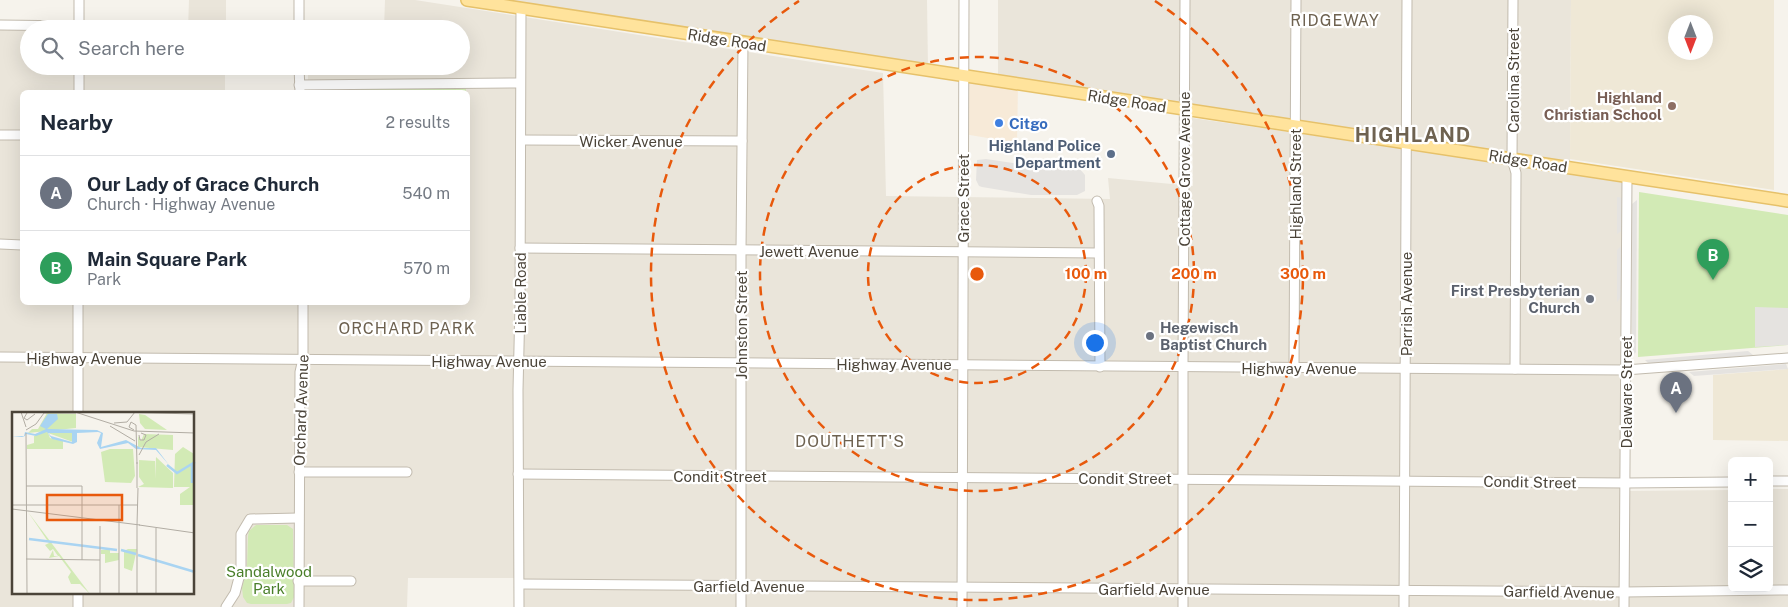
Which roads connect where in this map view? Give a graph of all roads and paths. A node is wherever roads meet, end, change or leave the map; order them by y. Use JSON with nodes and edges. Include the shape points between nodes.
{"nodes":[{"id":1,"x":79,"y":0,"type":"edge"},
{"id":2,"x":299,"y":0,"type":"edge"},
{"id":3,"x":467,"y":0,"type":"edge"},
{"id":4,"x":964,"y":0,"type":"edge"},
{"id":5,"x":1185,"y":0,"type":"edge"},
{"id":6,"x":1296,"y":0,"type":"edge"},
{"id":7,"x":1407,"y":0,"type":"edge"},
{"id":8,"x":1513,"y":0,"type":"edge"},
{"id":9,"x":520,"y":8,"type":"junction"},
{"id":10,"x":79,"y":20,"type":"edge"},
{"id":11,"x":299,"y":20,"type":"edge"},
{"id":12,"x":0,"y":25,"type":"edge"},
{"id":13,"x":20,"y":26,"type":"edge"},
{"id":14,"x":743,"y":42,"type":"junction"},
{"id":15,"x":79,"y":75,"type":"edge"},
{"id":16,"x":299,"y":75,"type":"edge"},
{"id":17,"x":962,"y":75,"type":"junction"},
{"id":18,"x":520,"y":83,"type":"junction"},
{"id":19,"x":299,"y":89,"type":"edge"},
{"id":20,"x":79,"y":90,"type":"edge"},
{"id":21,"x":1185,"y":110,"type":"junction"},
{"id":22,"x":1296,"y":126,"type":"junction"},
{"id":23,"x":0,"y":135,"type":"edge"},
{"id":24,"x":20,"y":135,"type":"edge"},
{"id":25,"x":521,"y":140,"type":"junction"},
{"id":26,"x":742,"y":142,"type":"junction"},
{"id":27,"x":1407,"y":143,"type":"junction"},
{"id":28,"x":1512,"y":159,"type":"junction"},
{"id":29,"x":1627,"y":177,"type":"junction"},
{"id":30,"x":1098,"y":201,"type":"dead end"},
{"id":31,"x":1788,"y":201,"type":"edge"},
{"id":32,"x":0,"y":244,"type":"edge"},
{"id":33,"x":20,"y":245,"type":"edge"},
{"id":34,"x":520,"y":248,"type":"junction"},
{"id":35,"x":741,"y":250,"type":"junction"},
{"id":36,"x":963,"y":252,"type":"junction"},
{"id":37,"x":1098,"y":254,"type":"junction"},
{"id":38,"x":78,"y":305,"type":"edge"},
{"id":39,"x":303,"y":305,"type":"edge"},
{"id":40,"x":0,"y":357,"type":"edge"},
{"id":41,"x":78,"y":358,"type":"junction"},
{"id":42,"x":1788,"y":358,"type":"edge"},
{"id":43,"x":303,"y":360,"type":"junction"},
{"id":44,"x":520,"y":362,"type":"junction"},
{"id":45,"x":741,"y":363,"type":"junction"},
{"id":46,"x":963,"y":365,"type":"junction"},
{"id":47,"x":1100,"y":367,"type":"junction"},
{"id":48,"x":1183,"y":367,"type":"junction"},
{"id":49,"x":1294,"y":367,"type":"junction"},
{"id":50,"x":1406,"y":368,"type":"junction"},
{"id":51,"x":1515,"y":369,"type":"junction"},
{"id":52,"x":1625,"y":370,"type":"junction"},
{"id":53,"x":78,"y":412,"type":"edge"},
{"id":54,"x":299,"y":472,"type":"junction"},
{"id":55,"x":407,"y":472,"type":"dead end"},
{"id":56,"x":518,"y":474,"type":"junction"},
{"id":57,"x":741,"y":476,"type":"junction"},
{"id":58,"x":963,"y":478,"type":"junction"},
{"id":59,"x":1184,"y":479,"type":"junction"},
{"id":60,"x":1405,"y":481,"type":"junction"},
{"id":61,"x":1788,"y":481,"type":"edge"},
{"id":62,"x":1728,"y":482,"type":"edge"},
{"id":63,"x":1773,"y":482,"type":"edge"},
{"id":64,"x":1626,"y":483,"type":"junction"},
{"id":65,"x":298,"y":518,"type":"junction"},
{"id":66,"x":298,"y":581,"type":"junction"},
{"id":67,"x":351,"y":581,"type":"dead end"},
{"id":68,"x":520,"y":584,"type":"junction"},
{"id":69,"x":741,"y":586,"type":"junction"},
{"id":70,"x":962,"y":587,"type":"junction"},
{"id":71,"x":1183,"y":589,"type":"junction"},
{"id":72,"x":1404,"y":590,"type":"junction"},
{"id":73,"x":1788,"y":590,"type":"edge"},
{"id":74,"x":1624,"y":592,"type":"junction"},
{"id":75,"x":78,"y":594,"type":"edge"},
{"id":76,"x":78,"y":607,"type":"edge"},
{"id":77,"x":226,"y":607,"type":"edge"},
{"id":78,"x":299,"y":607,"type":"edge"},
{"id":79,"x":520,"y":607,"type":"edge"},
{"id":80,"x":741,"y":607,"type":"edge"},
{"id":81,"x":962,"y":607,"type":"edge"},
{"id":82,"x":1183,"y":607,"type":"edge"},
{"id":83,"x":1404,"y":607,"type":"edge"},
{"id":84,"x":1624,"y":607,"type":"edge"}],
"edges":[{"from":1,"to":10,"type":"street"},
{"from":2,"to":11,"type":"street"},
{"from":3,"to":9,"type":"main road","name":"Ridge Road"},
{"from":4,"to":17,"type":"street","name":"Grace Street"},
{"from":5,"to":21,"type":"street","name":"Cottage Grove Avenue"},
{"from":6,"to":22,"type":"street","name":"Highland Street"},
{"from":7,"to":27,"type":"street","name":"Parrish Avenue"},
{"from":8,"to":28,"type":"street","name":"Carolina Street"},
{"from":9,"to":14,"type":"main road","name":"Ridge Road"},
{"from":9,"to":18,"type":"street","name":"Liable Road"},
{"from":12,"to":13,"type":"street"},
{"from":14,"to":17,"type":"main road","name":"Ridge Road"},
{"from":14,"to":26,"type":"street","name":"Johnston Street"},
{"from":15,"to":20,"type":"street"},
{"from":16,"to":19,"type":"street"},
{"from":17,"to":21,"type":"main road","name":"Ridge Road"},
{"from":17,"to":36,"type":"street","name":"Grace Street"},
{"from":18,"to":19,"type":"street"},
{"from":18,"to":25,"type":"street","name":"Liable Road"},
{"from":21,"to":22,"type":"main road","name":"Ridge Road"},
{"from":21,"to":48,"type":"street","name":"Cottage Grove Avenue"},
{"from":22,"to":27,"type":"main road","name":"Ridge Road"},
{"from":22,"to":49,"type":"street","name":"Highland Street"},
{"from":23,"to":24,"type":"street"},
{"from":25,"to":26,"type":"street","name":"Wicker Avenue"},
{"from":25,"to":34,"type":"street","name":"Liable Road"},
{"from":26,"to":35,"type":"street","name":"Johnston Street"},
{"from":27,"to":28,"type":"main road","name":"Ridge Road"},
{"from":27,"to":50,"type":"street","name":"Parrish Avenue"},
{"from":28,"to":29,"type":"main road","name":"Ridge Road"},
{"from":28,"to":51,"type":"street","name":"Carolina Street","via":[[1516,173]]},
{"from":29,"to":31,"type":"main road","name":"Ridge Road"},
{"from":29,"to":52,"type":"street","name":"Delaware Street"},
{"from":30,"to":37,"type":"street"},
{"from":32,"to":33,"type":"street"},
{"from":34,"to":35,"type":"street","name":"Jewett Avenue"},
{"from":34,"to":44,"type":"street","name":"Liable Road"},
{"from":35,"to":36,"type":"street","name":"Jewett Avenue"},
{"from":35,"to":45,"type":"street","name":"Johnston Street"},
{"from":36,"to":37,"type":"street","name":"Jewett Avenue"},
{"from":36,"to":46,"type":"street","name":"Grace Street"},
{"from":37,"to":47,"type":"street"},
{"from":38,"to":41,"type":"street"},
{"from":39,"to":43,"type":"street","name":"Orchard Avenue"},
{"from":40,"to":41,"type":"street","name":"Highway Avenue"},
{"from":41,"to":43,"type":"street","name":"Highway Avenue"},
{"from":41,"to":53,"type":"street"},
{"from":42,"to":52,"type":"street","name":"Highway Avenue"},
{"from":43,"to":44,"type":"street","name":"Highway Avenue"},
{"from":43,"to":54,"type":"street","name":"Orchard Avenue","via":[[300,372]]},
{"from":44,"to":45,"type":"street","name":"Highway Avenue"},
{"from":44,"to":56,"type":"street","name":"Liable Road"},
{"from":45,"to":46,"type":"street","name":"Highway Avenue"},
{"from":45,"to":57,"type":"street","name":"Johnston Street"},
{"from":46,"to":47,"type":"street","name":"Highway Avenue"},
{"from":46,"to":58,"type":"street","name":"Grace Street"},
{"from":47,"to":48,"type":"street","name":"Highway Avenue"},
{"from":48,"to":49,"type":"street","name":"Highway Avenue"},
{"from":48,"to":59,"type":"street","name":"Cottage Grove Avenue"},
{"from":49,"to":50,"type":"street","name":"Highway Avenue"},
{"from":50,"to":51,"type":"street","name":"Highway Avenue"},
{"from":50,"to":60,"type":"street","name":"Parrish Avenue"},
{"from":51,"to":52,"type":"street","name":"Highway Avenue"},
{"from":52,"to":64,"type":"street","name":"Delaware Street"},
{"from":54,"to":55,"type":"street"},
{"from":54,"to":65,"type":"street","name":"Orchard Avenue"},
{"from":56,"to":57,"type":"street","name":"Condit Street"},
{"from":56,"to":68,"type":"street","name":"Liable Road"},
{"from":57,"to":58,"type":"street","name":"Condit Street"},
{"from":57,"to":69,"type":"street","name":"Johnston Street"},
{"from":58,"to":59,"type":"street","name":"Condit Street"},
{"from":58,"to":70,"type":"street","name":"Grace Street"},
{"from":59,"to":60,"type":"street","name":"Condit Street"},
{"from":59,"to":71,"type":"street","name":"Cottage Grove Avenue"},
{"from":60,"to":64,"type":"street","name":"Condit Street"},
{"from":60,"to":72,"type":"street","name":"Parrish Avenue"},
{"from":61,"to":63,"type":"street"},
{"from":62,"to":64,"type":"street","name":"Condit Street"},
{"from":64,"to":74,"type":"street","name":"Delaware Street"},
{"from":65,"to":66,"type":"street","name":"Orchard Avenue"},
{"from":65,"to":77,"type":"street","via":[[250,519],[241,534],[241,570],[235,593]]},
{"from":66,"to":67,"type":"street"},
{"from":66,"to":78,"type":"street","name":"Orchard Avenue"},
{"from":68,"to":69,"type":"street","name":"Garfield Avenue"},
{"from":68,"to":79,"type":"street","name":"Liable Road"},
{"from":69,"to":70,"type":"street","name":"Garfield Avenue"},
{"from":69,"to":80,"type":"street","name":"Johnston Street"},
{"from":70,"to":71,"type":"street","name":"Garfield Avenue"},
{"from":70,"to":81,"type":"street","name":"Grace Street"},
{"from":71,"to":72,"type":"street","name":"Garfield Avenue"},
{"from":71,"to":82,"type":"street","name":"Cottage Grove Avenue"},
{"from":72,"to":74,"type":"street","name":"Garfield Avenue"},
{"from":72,"to":83,"type":"street","name":"Parrish Avenue"},
{"from":73,"to":74,"type":"street","name":"Garfield Avenue"},
{"from":74,"to":84,"type":"street","name":"Delaware Street"},
{"from":75,"to":76,"type":"street"}]}
